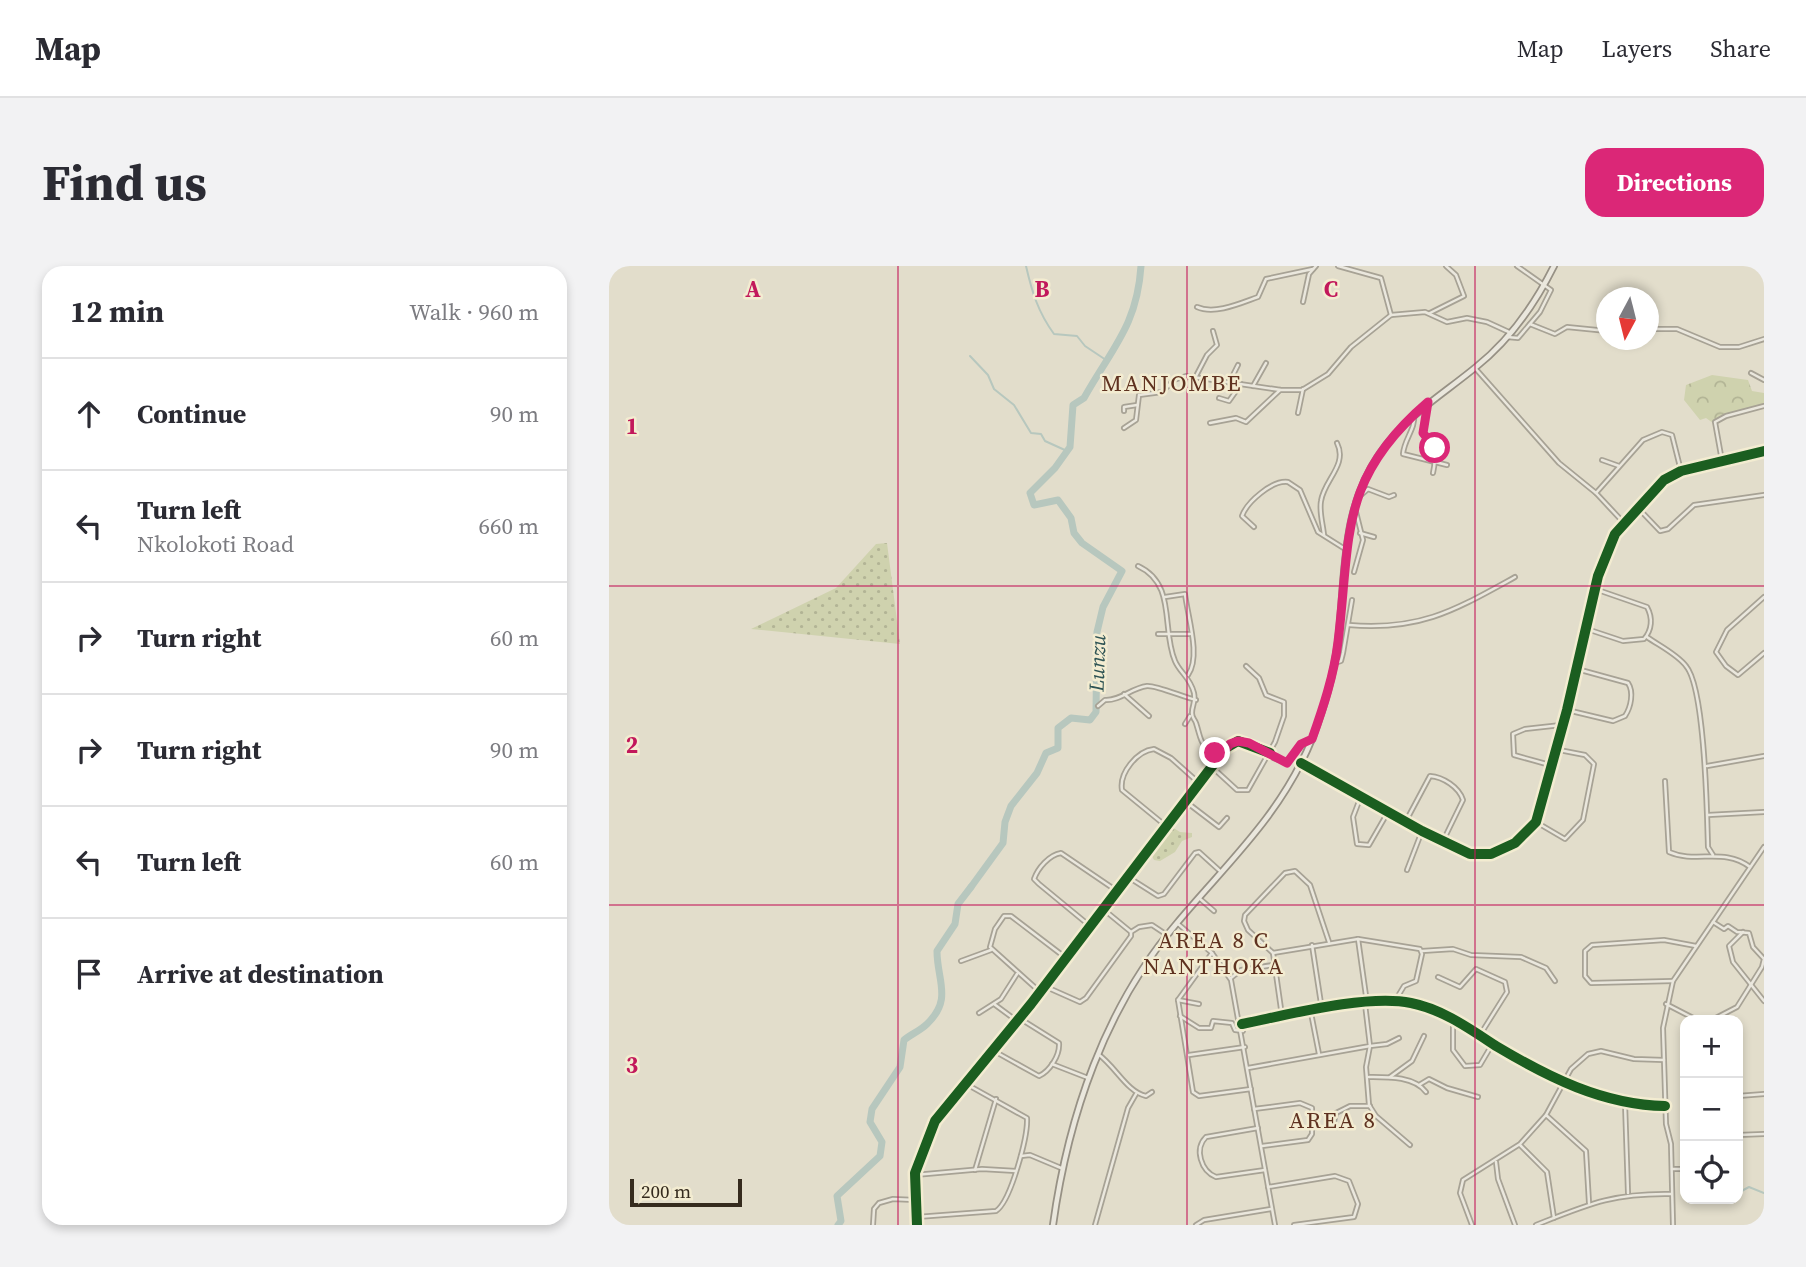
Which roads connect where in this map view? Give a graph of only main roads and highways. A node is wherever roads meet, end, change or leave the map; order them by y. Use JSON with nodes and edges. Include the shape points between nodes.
{"nodes":[{"id":1,"x":1554,"y":266,"type":"edge"},
{"id":2,"x":1053,"y":1225,"type":"edge"}],
"edges":[{"from":1,"to":2,"type":"main road","via":[[1509,335],[1475,368],[1414,414],[1380,453],[1355,505],[1345,549],[1335,663],[1312,739],[1262,826],[1167,935],[1125,1001],[1088,1078],[1061,1168]]}]}
